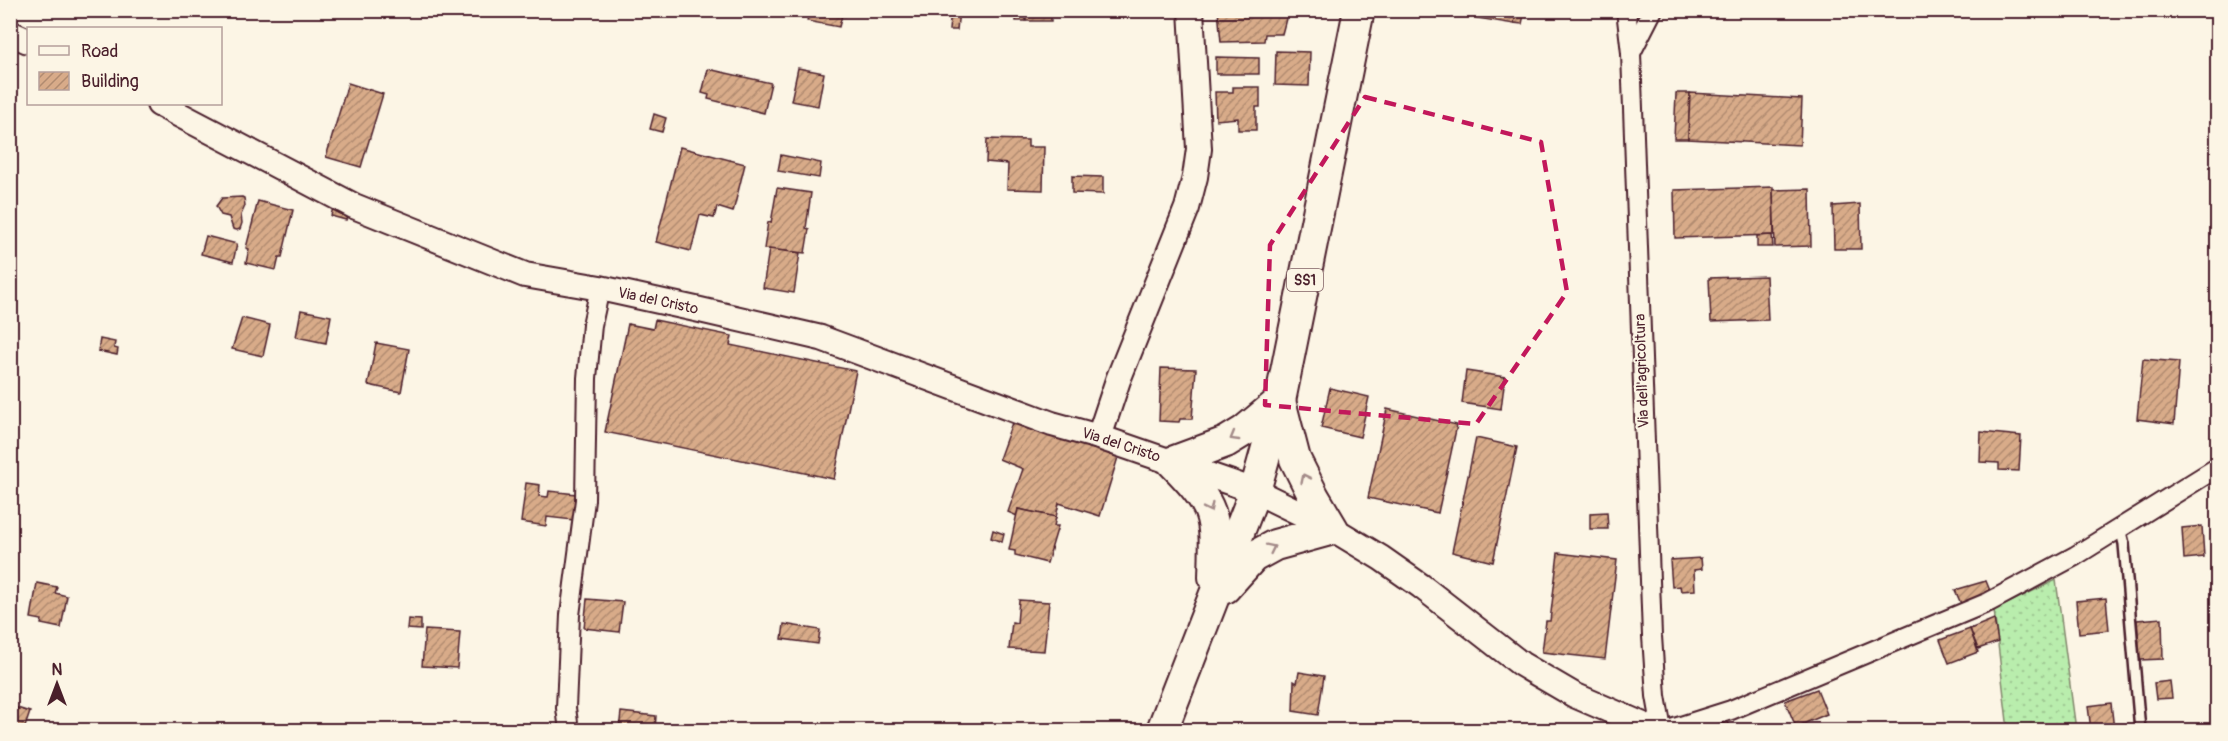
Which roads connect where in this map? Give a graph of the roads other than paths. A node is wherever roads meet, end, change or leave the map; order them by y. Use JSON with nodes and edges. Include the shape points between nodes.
{"nodes":[{"id":1,"x":1191,"y":10,"type":"edge"},
{"id":2,"x":1359,"y":10,"type":"edge"},
{"id":3,"x":1626,"y":10,"type":"edge"},
{"id":4,"x":1653,"y":10,"type":"edge"},
{"id":5,"x":10,"y":33,"type":"edge"},
{"id":6,"x":27,"y":41,"type":"edge"},
{"id":7,"x":1631,"y":53,"type":"junction"},
{"id":8,"x":161,"y":105,"type":"edge"},
{"id":9,"x":600,"y":288,"type":"junction"},
{"id":10,"x":1280,"y":401,"type":"junction"},
{"id":11,"x":1099,"y":437,"type":"junction"},
{"id":12,"x":1172,"y":462,"type":"junction"},
{"id":13,"x":2217,"y":467,"type":"edge"},
{"id":14,"x":1255,"y":491,"type":"junction"},
{"id":15,"x":2120,"y":528,"type":"junction"},
{"id":16,"x":1333,"y":529,"type":"junction"},
{"id":17,"x":1213,"y":601,"type":"junction"},
{"id":18,"x":568,"y":730,"type":"edge"},
{"id":19,"x":1162,"y":730,"type":"edge"},
{"id":20,"x":1655,"y":730,"type":"edge"},
{"id":21,"x":1662,"y":730,"type":"edge"},
{"id":22,"x":1668,"y":730,"type":"edge"},
{"id":23,"x":2140,"y":730,"type":"edge"}],
"edges":[{"from":1,"to":11,"type":"street","via":[[1199,149],[1195,177]]},
{"from":2,"to":10,"type":"main road","number":"SS1"},
{"from":3,"to":7,"type":"street","name":"Via dell'agricoltura"},
{"from":4,"to":7,"type":"street"},
{"from":5,"to":6,"type":"street"},
{"from":7,"to":21,"type":"street","name":"Via dell'agricoltura","via":[[1652,636]]},
{"from":8,"to":9,"type":"street","name":"Via del Cristo","via":[[354,206],[525,275]]},
{"from":9,"to":11,"type":"street","name":"Via del Cristo","via":[[820,338],[1052,424]]},
{"from":9,"to":18,"type":"street","via":[[587,378],[585,500],[570,615]]},
{"from":10,"to":12,"type":"main road","one_way":true,"via":[[1226,442]]},
{"from":10,"to":14,"type":"main road","number":"SS1"},
{"from":16,"to":10,"type":"main road","one_way":true,"via":[[1295,459]]},
{"from":11,"to":12,"type":"street","name":"Via del Cristo"},
{"from":12,"to":14,"type":"street","name":"Via del Cristo"},
{"from":12,"to":17,"type":"main road","one_way":true,"via":[[1196,487],[1213,516]]},
{"from":13,"to":15,"type":"street"},
{"from":14,"to":16,"type":"street","name":"Via del Cristo"},
{"from":14,"to":17,"type":"main road","number":"SS1"},
{"from":15,"to":22,"type":"street","via":[[1989,602],[1731,710]]},
{"from":15,"to":23,"type":"lane"},
{"from":17,"to":16,"type":"main road","one_way":true,"via":[[1253,557],[1275,545]]},
{"from":16,"to":20,"type":"street","name":"Via del Cristo","via":[[1421,586],[1521,664],[1574,695]]},
{"from":17,"to":19,"type":"main road","number":"SS1"}]}
